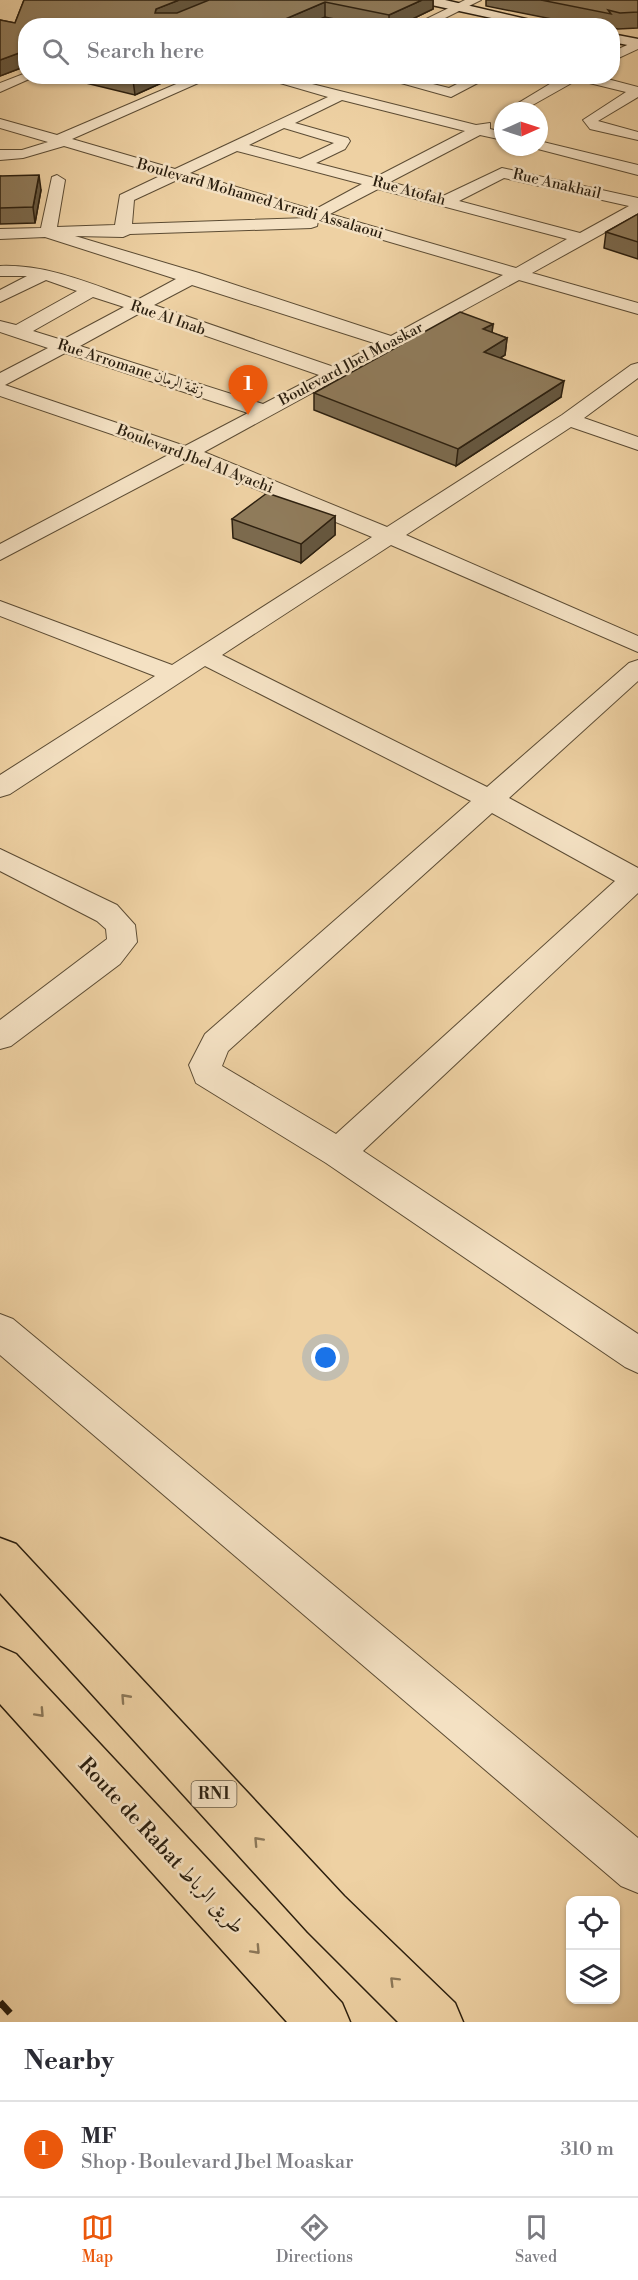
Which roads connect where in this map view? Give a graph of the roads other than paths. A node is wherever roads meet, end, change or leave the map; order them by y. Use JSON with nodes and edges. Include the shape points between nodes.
{"nodes":[{"id":1,"x":427,"y":0,"type":"edge"},
{"id":2,"x":476,"y":0,"type":"edge"},
{"id":3,"x":460,"y":7,"type":"junction"},
{"id":4,"x":436,"y":18,"type":"edge"},
{"id":5,"x":512,"y":18,"type":"edge"},
{"id":6,"x":620,"y":40,"type":"edge"},
{"id":7,"x":638,"y":44,"type":"edge"},
{"id":8,"x":620,"y":53,"type":"edge"},
{"id":9,"x":18,"y":81,"type":"edge"},
{"id":10,"x":190,"y":84,"type":"edge"},
{"id":11,"x":293,"y":84,"type":"edge"},
{"id":12,"x":414,"y":84,"type":"edge"},
{"id":13,"x":468,"y":84,"type":"edge"},
{"id":14,"x":561,"y":84,"type":"edge"},
{"id":15,"x":609,"y":84,"type":"edge"},
{"id":16,"x":0,"y":88,"type":"edge"},
{"id":17,"x":638,"y":91,"type":"edge"},
{"id":18,"x":340,"y":96,"type":"junction"},
{"id":19,"x":528,"y":102,"type":"edge"},
{"id":20,"x":494,"y":121,"type":"edge"},
{"id":21,"x":0,"y":123,"type":"edge"},
{"id":22,"x":284,"y":124,"type":"junction"},
{"id":23,"x":478,"y":130,"type":"junction"},
{"id":24,"x":494,"y":134,"type":"edge"},
{"id":25,"x":638,"y":136,"type":"edge"},
{"id":26,"x":60,"y":141,"type":"junction"},
{"id":27,"x":236,"y":146,"type":"junction"},
{"id":28,"x":548,"y":147,"type":"edge"},
{"id":29,"x":0,"y":155,"type":"edge"},
{"id":30,"x":113,"y":156,"type":"junction"},
{"id":31,"x":303,"y":163,"type":"junction"},
{"id":32,"x":94,"y":164,"type":"dead end"},
{"id":33,"x":638,"y":170,"type":"edge"},
{"id":34,"x":76,"y":172,"type":"dead end"},
{"id":35,"x":176,"y":174,"type":"junction"},
{"id":36,"x":378,"y":183,"type":"junction"},
{"id":37,"x":558,"y":184,"type":"junction"},
{"id":38,"x":539,"y":195,"type":"dead end"},
{"id":39,"x":446,"y":201,"type":"junction"},
{"id":40,"x":638,"y":205,"type":"edge"},
{"id":41,"x":521,"y":206,"type":"dead end"},
{"id":42,"x":316,"y":215,"type":"junction"},
{"id":43,"x":502,"y":217,"type":"junction"},
{"id":44,"x":338,"y":221,"type":"junction"},
{"id":45,"x":123,"y":232,"type":"junction"},
{"id":46,"x":48,"y":233,"type":"junction"},
{"id":47,"x":0,"y":234,"type":"edge"},
{"id":48,"x":581,"y":238,"type":"junction"},
{"id":49,"x":0,"y":271,"type":"edge"},
{"id":50,"x":45,"y":274,"type":"junction"},
{"id":51,"x":520,"y":274,"type":"junction"},
{"id":52,"x":194,"y":278,"type":"junction"},
{"id":53,"x":92,"y":290,"type":"junction"},
{"id":54,"x":0,"y":297,"type":"edge"},
{"id":55,"x":137,"y":308,"type":"junction"},
{"id":56,"x":638,"y":309,"type":"edge"},
{"id":57,"x":8,"y":329,"type":"edge"},
{"id":58,"x":393,"y":343,"type":"junction"},
{"id":59,"x":66,"y":347,"type":"junction"},
{"id":60,"x":638,"y":369,"type":"edge"},
{"id":61,"x":335,"y":374,"type":"junction"},
{"id":62,"x":0,"y":381,"type":"edge"},
{"id":63,"x":0,"y":390,"type":"edge"},
{"id":64,"x":263,"y":411,"type":"junction"},
{"id":65,"x":569,"y":419,"type":"junction"},
{"id":66,"x":638,"y":444,"type":"edge"},
{"id":67,"x":187,"y":453,"type":"junction"},
{"id":68,"x":388,"y":535,"type":"junction"},
{"id":69,"x":0,"y":553,"type":"edge"},
{"id":70,"x":0,"y":608,"type":"edge"},
{"id":71,"x":638,"y":645,"type":"edge"},
{"id":72,"x":204,"y":656,"type":"junction"},
{"id":73,"x":638,"y":668,"type":"edge"},
{"id":74,"x":176,"y":675,"type":"junction"},
{"id":75,"x":0,"y":788,"type":"edge"},
{"id":76,"x":492,"y":800,"type":"junction"},
{"id":77,"x":0,"y":859,"type":"edge"},
{"id":78,"x":636,"y":880,"type":"edge"},
{"id":79,"x":0,"y":1037,"type":"edge"},
{"id":80,"x":338,"y":1153,"type":"junction"},
{"id":81,"x":0,"y":1331,"type":"edge"},
{"id":82,"x":638,"y":1355,"type":"edge"},
{"id":83,"x":0,"y":1560,"type":"edge"},
{"id":84,"x":0,"y":1670,"type":"edge"},
{"id":85,"x":638,"y":1869,"type":"edge"},
{"id":86,"x":323,"y":2022,"type":"edge"},
{"id":87,"x":436,"y":2022,"type":"edge"}],
"edges":[{"from":1,"to":3,"type":"street"},
{"from":2,"to":3,"type":"street"},
{"from":3,"to":4,"type":"street"},
{"from":3,"to":5,"type":"street"},
{"from":6,"to":7,"type":"street"},
{"from":7,"to":8,"type":"street"},
{"from":9,"to":16,"type":"street"},
{"from":10,"to":26,"type":"street"},
{"from":11,"to":18,"type":"street"},
{"from":12,"to":13,"type":"street","via":[[449,93]]},
{"from":14,"to":19,"type":"street"},
{"from":15,"to":17,"type":"street"},
{"from":17,"to":25,"type":"street","via":[[590,120],[595,126]]},
{"from":18,"to":22,"type":"street"},
{"from":18,"to":23,"type":"street"},
{"from":20,"to":23,"type":"street"},
{"from":21,"to":26,"type":"street","name":"Boulevard Mohamed Arradi Assalaoui"},
{"from":22,"to":27,"type":"street"},
{"from":22,"to":31,"type":"street","via":[[343,141]]},
{"from":23,"to":24,"type":"street"},
{"from":23,"to":36,"type":"street"},
{"from":26,"to":29,"type":"street","via":[[23,154]]},
{"from":26,"to":30,"type":"street","name":"Boulevard Mohamed Arradi Assalaoui"},
{"from":27,"to":31,"type":"street","name":"Rue Atofah"},
{"from":27,"to":35,"type":"street"},
{"from":28,"to":33,"type":"street"},
{"from":30,"to":32,"type":"street"},
{"from":30,"to":35,"type":"street","name":"Boulevard Mohamed Arradi Assalaoui"},
{"from":31,"to":36,"type":"street","name":"Rue Atofah"},
{"from":34,"to":46,"type":"street","via":[[52,180]]},
{"from":35,"to":42,"type":"street","name":"Boulevard Mohamed Arradi Assalaoui"},
{"from":35,"to":45,"type":"street","via":[[125,199]]},
{"from":36,"to":39,"type":"street","name":"Rue Atofah"},
{"from":36,"to":42,"type":"street"},
{"from":37,"to":38,"type":"street"},
{"from":37,"to":39,"type":"street","name":"Rue Anakhail","via":[[500,173]]},
{"from":37,"to":40,"type":"street","name":"Rue Anakhail"},
{"from":39,"to":43,"type":"street","name":"Rue Atofah"},
{"from":40,"to":48,"type":"street","name":"Boulevard Jbel Moaskar"},
{"from":41,"to":43,"type":"street"},
{"from":42,"to":44,"type":"street","name":"Boulevard Mohamed Arradi Assalaoui"},
{"from":43,"to":48,"type":"street","name":"Rue Atofah"},
{"from":44,"to":45,"type":"street"},
{"from":44,"to":51,"type":"street","name":"Boulevard Mohamed Arradi Assalaoui"},
{"from":45,"to":46,"type":"street"},
{"from":46,"to":47,"type":"street"},
{"from":46,"to":52,"type":"street"},
{"from":48,"to":51,"type":"street","name":"Boulevard Jbel Moaskar"},
{"from":49,"to":50,"type":"street","name":"Rue Al Inab"},
{"from":50,"to":53,"type":"street","name":"Rue Al Inab"},
{"from":50,"to":54,"type":"street"},
{"from":51,"to":56,"type":"street","name":"Boulevard Mohamed Arradi Assalaoui"},
{"from":51,"to":58,"type":"street","name":"Boulevard Jbel Moaskar"},
{"from":52,"to":55,"type":"street"},
{"from":52,"to":58,"type":"street"},
{"from":53,"to":55,"type":"street","name":"Rue Al Inab"},
{"from":53,"to":57,"type":"street"},
{"from":55,"to":59,"type":"street"},
{"from":55,"to":61,"type":"street","name":"Rue Al Inab"},
{"from":57,"to":59,"type":"street","name":"Rue Arromane زنقة الرمان"},
{"from":58,"to":61,"type":"street","name":"Boulevard Jbel Moaskar"},
{"from":59,"to":62,"type":"street"},
{"from":59,"to":64,"type":"street","name":"Rue Arromane زنقة الرمان"},
{"from":60,"to":65,"type":"street"},
{"from":61,"to":64,"type":"street","name":"Boulevard Jbel Moaskar"},
{"from":63,"to":67,"type":"street","name":"Boulevard Jbel Al Ayachi"},
{"from":64,"to":67,"type":"street","name":"Boulevard Jbel Moaskar"},
{"from":65,"to":66,"type":"street"},
{"from":65,"to":68,"type":"street"},
{"from":67,"to":68,"type":"street","name":"Boulevard Jbel Al Ayachi"},
{"from":67,"to":69,"type":"street","name":"Boulevard Jbel Moaskar"},
{"from":68,"to":71,"type":"street","name":"Boulevard Jbel Al Ayachi"},
{"from":68,"to":72,"type":"street"},
{"from":70,"to":74,"type":"street"},
{"from":72,"to":74,"type":"street"},
{"from":72,"to":76,"type":"street"},
{"from":73,"to":76,"type":"street"},
{"from":74,"to":75,"type":"street"},
{"from":76,"to":78,"type":"street"},
{"from":76,"to":80,"type":"street","via":[[208,1054],[208,1074]]},
{"from":77,"to":79,"type":"street","via":[[107,913],[120,925],[122,942],[109,956]]},
{"from":78,"to":80,"type":"street"},
{"from":80,"to":82,"type":"street"},
{"from":81,"to":85,"type":"street"},
{"from":87,"to":83,"type":"main road","number":"RN1","one_way":true,"via":[[326,1914]]},
{"from":84,"to":86,"type":"main road","name":"Route de Rabat طريق الرباط","one_way":true}]}
